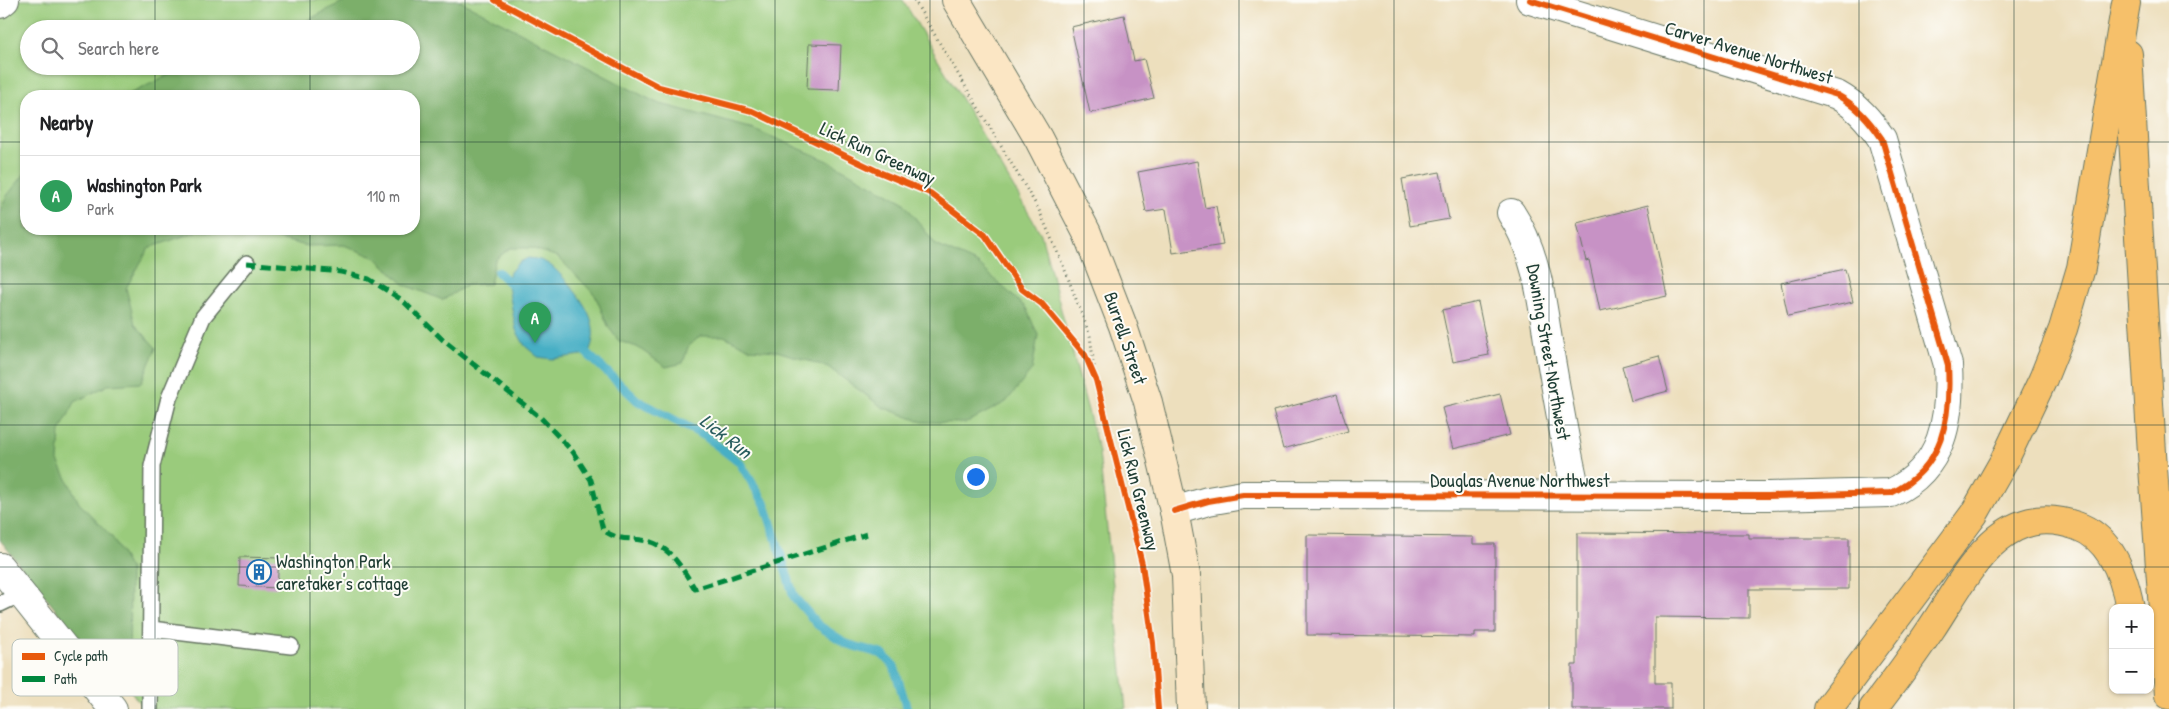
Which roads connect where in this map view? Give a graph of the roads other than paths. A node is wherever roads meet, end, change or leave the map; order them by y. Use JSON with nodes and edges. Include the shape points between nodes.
{"nodes":[{"id":1,"x":5,"y":0,"type":"edge"},
{"id":2,"x":956,"y":0,"type":"edge"},
{"id":3,"x":1530,"y":0,"type":"edge"},
{"id":4,"x":2125,"y":2,"type":"edge"},
{"id":5,"x":0,"y":4,"type":"edge"},
{"id":6,"x":1511,"y":213,"type":"dead end"},
{"id":7,"x":246,"y":263,"type":"dead end"},
{"id":8,"x":1868,"y":493,"type":"joint"},
{"id":9,"x":1577,"y":495,"type":"junction"},
{"id":10,"x":1174,"y":511,"type":"junction"},
{"id":11,"x":0,"y":567,"type":"edge"},
{"id":12,"x":10,"y":599,"type":"edge"},
{"id":13,"x":2129,"y":604,"type":"edge"},
{"id":14,"x":151,"y":629,"type":"junction"},
{"id":15,"x":47,"y":639,"type":"edge"},
{"id":16,"x":151,"y":639,"type":"edge"},
{"id":17,"x":291,"y":646,"type":"dead end"},
{"id":18,"x":2154,"y":688,"type":"edge"},
{"id":19,"x":101,"y":696,"type":"edge"},
{"id":20,"x":150,"y":696,"type":"edge"},
{"id":21,"x":2169,"y":696,"type":"edge"},
{"id":22,"x":113,"y":709,"type":"edge"},
{"id":23,"x":150,"y":709,"type":"edge"},
{"id":24,"x":1191,"y":709,"type":"edge"},
{"id":25,"x":1828,"y":709,"type":"edge"},
{"id":26,"x":1873,"y":709,"type":"edge"},
{"id":27,"x":2164,"y":709,"type":"edge"}],
"edges":[{"from":1,"to":5,"type":"street"},
{"from":2,"to":10,"type":"street","name":"Burrell Street","via":[[1038,138],[1087,233],[1124,326],[1148,402]]},
{"from":3,"to":8,"type":"street","name":"Carver Avenue Northwest","via":[[1837,95],[1868,119],[1882,139],[1942,340],[1948,365],[1950,398],[1943,439],[1929,461],[1908,485],[1891,493]]},
{"from":4,"to":21,"type":"highway"},
{"from":4,"to":25,"type":"highway","via":[[2081,268],[2063,329],[2043,379],[1974,514]]},
{"from":6,"to":9,"type":"street","name":"Downing Street Northwest","via":[[1530,251]]},
{"from":7,"to":14,"type":"lane","via":[[203,317],[169,398],[152,466]]},
{"from":8,"to":9,"type":"street","name":"Douglas Avenue Northwest"},
{"from":9,"to":10,"type":"street","name":"Douglas Avenue Northwest","via":[[1243,495]]},
{"from":10,"to":24,"type":"street","name":"Burrell Street","via":[[1186,575]]},
{"from":11,"to":12,"type":"street"},
{"from":12,"to":15,"type":"street"},
{"from":13,"to":26,"type":"highway","via":[[2123,578],[2104,542],[2084,528],[2061,520],[2019,524],[1983,551]]},
{"from":14,"to":16,"type":"lane"},
{"from":14,"to":17,"type":"lane"},
{"from":18,"to":27,"type":"highway"},
{"from":19,"to":22,"type":"street"},
{"from":20,"to":23,"type":"lane"}]}
